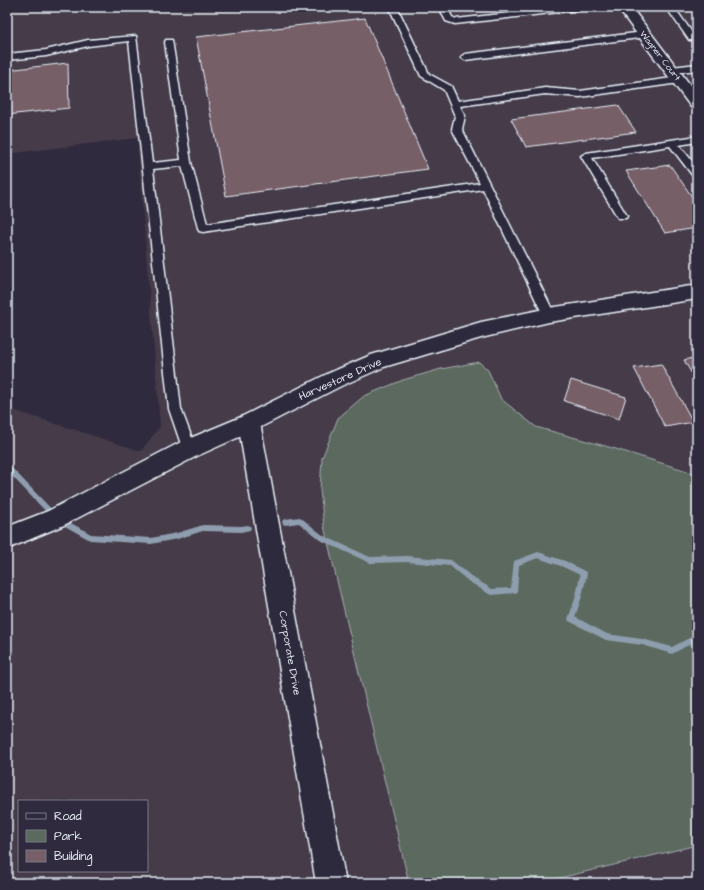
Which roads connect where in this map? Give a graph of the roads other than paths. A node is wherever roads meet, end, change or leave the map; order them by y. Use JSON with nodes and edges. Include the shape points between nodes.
{"nodes":[{"id":1,"x":443,"y":7,"type":"edge"},
{"id":2,"x":586,"y":7,"type":"edge"},
{"id":3,"x":624,"y":7,"type":"edge"},
{"id":4,"x":670,"y":7,"type":"edge"},
{"id":5,"x":692,"y":7,"type":"edge"},
{"id":6,"x":394,"y":9,"type":"dead end"},
{"id":7,"x":697,"y":9,"type":"edge"},
{"id":8,"x":644,"y":35,"type":"junction"},
{"id":9,"x":692,"y":38,"type":"dead end"},
{"id":10,"x":169,"y":42,"type":"dead end"},
{"id":11,"x":7,"y":57,"type":"edge"},
{"id":12,"x":465,"y":57,"type":"dead end"},
{"id":13,"x":697,"y":67,"type":"edge"},
{"id":14,"x":675,"y":75,"type":"junction"},
{"id":15,"x":455,"y":104,"type":"junction"},
{"id":16,"x":697,"y":104,"type":"edge"},
{"id":17,"x":697,"y":140,"type":"edge"},
{"id":18,"x":673,"y":143,"type":"junction"},
{"id":19,"x":186,"y":162,"type":"junction"},
{"id":20,"x":147,"y":167,"type":"junction"},
{"id":21,"x":697,"y":174,"type":"edge"},
{"id":22,"x":486,"y":186,"type":"junction"},
{"id":23,"x":622,"y":216,"type":"dead end"},
{"id":24,"x":697,"y":292,"type":"edge"},
{"id":25,"x":549,"y":315,"type":"junction"},
{"id":26,"x":249,"y":423,"type":"junction"},
{"id":27,"x":189,"y":449,"type":"junction"},
{"id":28,"x":7,"y":538,"type":"edge"},
{"id":29,"x":331,"y":883,"type":"edge"}],
"edges":[{"from":1,"to":2,"type":"lane","via":[[449,19],[455,22]]},
{"from":3,"to":8,"type":"street","name":"Wagner Court"},
{"from":4,"to":9,"type":"lane"},
{"from":5,"to":7,"type":"lane"},
{"from":6,"to":15,"type":"lane","via":[[425,76],[448,88]]},
{"from":8,"to":12,"type":"lane"},
{"from":8,"to":14,"type":"street","name":"Wagner Court"},
{"from":10,"to":19,"type":"lane"},
{"from":11,"to":20,"type":"lane","via":[[133,38]]},
{"from":13,"to":14,"type":"lane"},
{"from":14,"to":15,"type":"lane","via":[[580,94],[545,91]]},
{"from":14,"to":16,"type":"street","name":"Wagner Court"},
{"from":15,"to":22,"type":"lane","via":[[460,116],[456,129]]},
{"from":17,"to":18,"type":"lane"},
{"from":18,"to":21,"type":"lane"},
{"from":18,"to":23,"type":"lane","via":[[586,156]]},
{"from":19,"to":20,"type":"lane"},
{"from":19,"to":22,"type":"lane","via":[[203,228]]},
{"from":20,"to":27,"type":"lane","via":[[175,409]]},
{"from":22,"to":25,"type":"lane"},
{"from":24,"to":25,"type":"street","name":"Harvestore Drive"},
{"from":25,"to":26,"type":"street","name":"Harvestore Drive","via":[[481,330],[378,361]]},
{"from":26,"to":27,"type":"street","name":"Harvestore Drive"},
{"from":26,"to":29,"type":"street","name":"Corporate Drive"},
{"from":27,"to":28,"type":"street","name":"Harvestore Drive","via":[[56,518]]}]}
